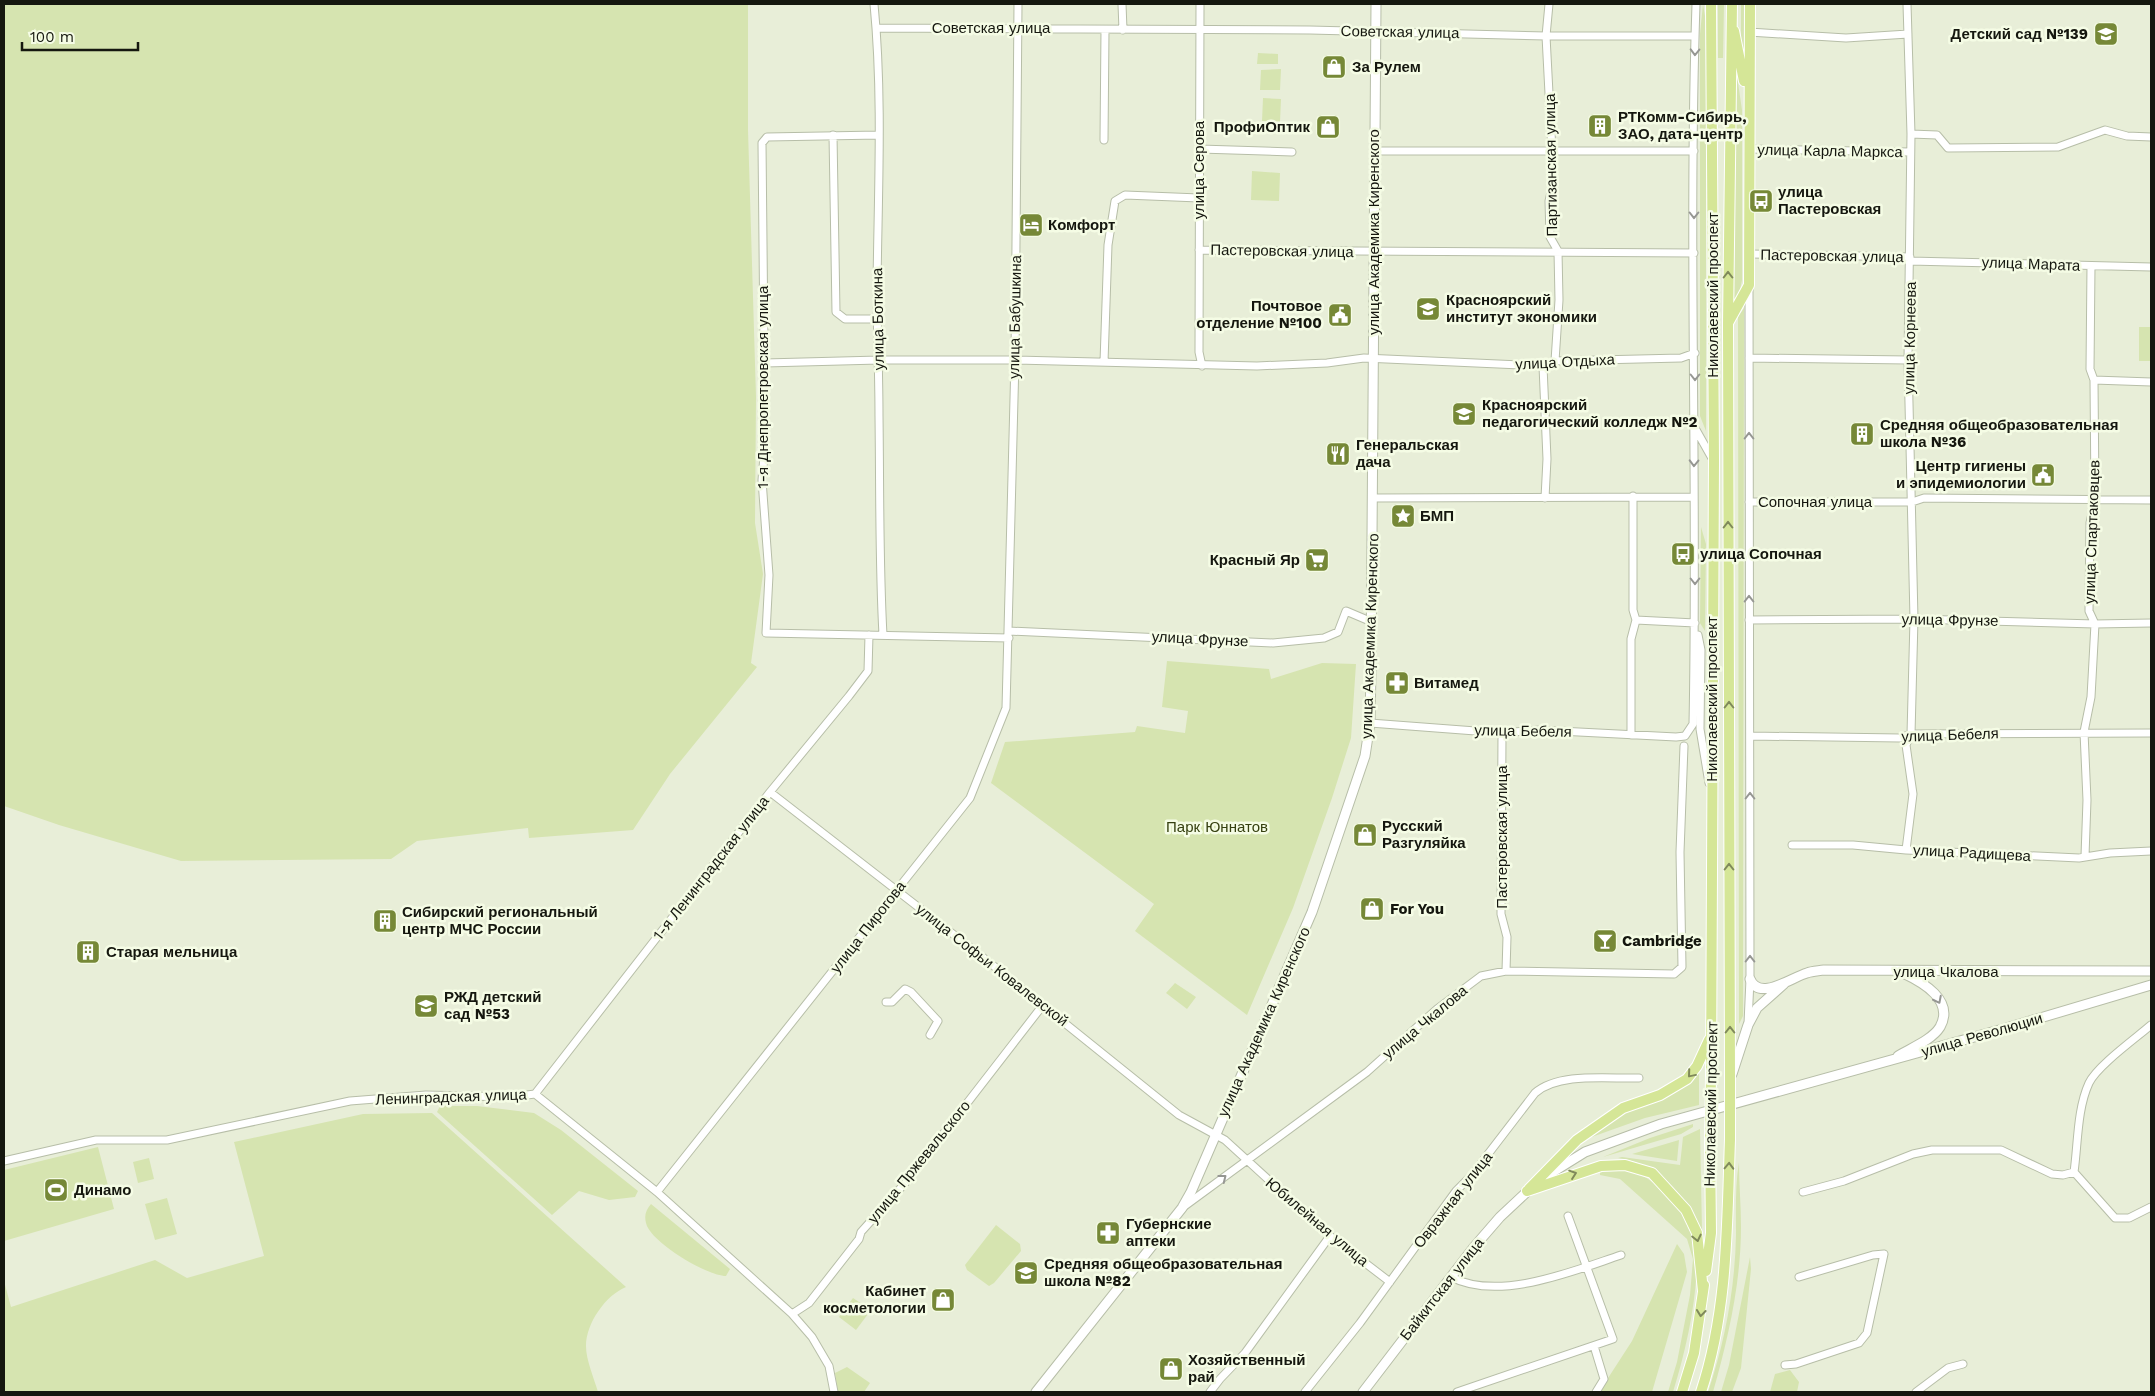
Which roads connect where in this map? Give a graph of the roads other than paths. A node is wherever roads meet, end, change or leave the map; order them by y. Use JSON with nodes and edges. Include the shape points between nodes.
{"nodes":[{"id":1,"x":874,"y":4,"type":"edge"},
{"id":2,"x":1018,"y":4,"type":"edge"},
{"id":3,"x":1122,"y":4,"type":"edge"},
{"id":4,"x":1200,"y":4,"type":"edge"},
{"id":5,"x":1376,"y":4,"type":"edge"},
{"id":6,"x":1549,"y":4,"type":"edge"},
{"id":7,"x":1696,"y":4,"type":"edge"},
{"id":8,"x":1711,"y":4,"type":"edge"},
{"id":9,"x":1732,"y":4,"type":"edge"},
{"id":10,"x":1750,"y":4,"type":"edge"},
{"id":11,"x":1907,"y":4,"type":"edge"},
{"id":12,"x":1732,"y":18,"type":"junction"},
{"id":13,"x":1017,"y":27,"type":"junction"},
{"id":14,"x":878,"y":28,"type":"junction"},
{"id":15,"x":1105,"y":30,"type":"junction"},
{"id":16,"x":1122,"y":30,"type":"junction"},
{"id":17,"x":1199,"y":30,"type":"junction"},
{"id":18,"x":1375,"y":31,"type":"junction"},
{"id":19,"x":1749,"y":32,"type":"junction"},
{"id":20,"x":1908,"y":34,"type":"junction"},
{"id":21,"x":1546,"y":36,"type":"junction"},
{"id":22,"x":1695,"y":36,"type":"junction"},
{"id":23,"x":1748,"y":105,"type":"junction"},
{"id":24,"x":1911,"y":134,"type":"junction"},
{"id":25,"x":833,"y":135,"type":"junction"},
{"id":26,"x":879,"y":135,"type":"junction"},
{"id":27,"x":2151,"y":137,"type":"edge"},
{"id":28,"x":1104,"y":140,"type":"dead end"},
{"id":29,"x":1200,"y":149,"type":"junction"},
{"id":30,"x":1750,"y":149,"type":"junction"},
{"id":31,"x":1374,"y":151,"type":"junction"},
{"id":32,"x":1552,"y":151,"type":"junction"},
{"id":33,"x":1694,"y":151,"type":"junction"},
{"id":34,"x":1292,"y":152,"type":"dead end"},
{"id":35,"x":1910,"y":152,"type":"junction"},
{"id":36,"x":1199,"y":198,"type":"junction"},
{"id":37,"x":1198,"y":250,"type":"junction"},
{"id":38,"x":1374,"y":250,"type":"junction"},
{"id":39,"x":1558,"y":252,"type":"junction"},
{"id":40,"x":1694,"y":253,"type":"junction"},
{"id":41,"x":1750,"y":254,"type":"junction"},
{"id":42,"x":1910,"y":259,"type":"junction"},
{"id":43,"x":2090,"y":266,"type":"junction"},
{"id":44,"x":2151,"y":267,"type":"edge"},
{"id":45,"x":1749,"y":285,"type":"junction"},
{"id":46,"x":877,"y":319,"type":"junction"},
{"id":47,"x":1728,"y":324,"type":"junction"},
{"id":48,"x":1695,"y":353,"type":"junction"},
{"id":49,"x":1749,"y":358,"type":"junction"},
{"id":50,"x":1374,"y":359,"type":"junction"},
{"id":51,"x":879,"y":360,"type":"junction"},
{"id":52,"x":1015,"y":360,"type":"junction"},
{"id":53,"x":1908,"y":360,"type":"junction"},
{"id":54,"x":1555,"y":361,"type":"junction"},
{"id":55,"x":1104,"y":362,"type":"junction"},
{"id":56,"x":765,"y":363,"type":"junction"},
{"id":57,"x":1202,"y":366,"type":"junction"},
{"id":58,"x":1543,"y":366,"type":"junction"},
{"id":59,"x":2094,"y":380,"type":"junction"},
{"id":60,"x":2151,"y":382,"type":"edge"},
{"id":61,"x":1695,"y":428,"type":"junction"},
{"id":62,"x":1714,"y":461,"type":"junction"},
{"id":63,"x":1633,"y":496,"type":"junction"},
{"id":64,"x":1373,"y":498,"type":"junction"},
{"id":65,"x":1545,"y":498,"type":"junction"},
{"id":66,"x":1693,"y":498,"type":"junction"},
{"id":67,"x":2095,"y":499,"type":"junction"},
{"id":68,"x":2151,"y":500,"type":"edge"},
{"id":69,"x":1749,"y":502,"type":"junction"},
{"id":70,"x":1912,"y":502,"type":"junction"},
{"id":71,"x":1914,"y":619,"type":"junction"},
{"id":72,"x":1636,"y":620,"type":"junction"},
{"id":73,"x":1749,"y":620,"type":"junction"},
{"id":74,"x":1372,"y":622,"type":"junction"},
{"id":75,"x":1695,"y":623,"type":"junction"},
{"id":76,"x":2151,"y":623,"type":"edge"},
{"id":77,"x":2095,"y":624,"type":"junction"},
{"id":78,"x":1009,"y":634,"type":"junction"},
{"id":79,"x":869,"y":635,"type":"junction"},
{"id":80,"x":883,"y":635,"type":"junction"},
{"id":81,"x":1370,"y":723,"type":"junction"},
{"id":82,"x":2084,"y":732,"type":"junction"},
{"id":83,"x":1502,"y":733,"type":"junction"},
{"id":84,"x":2151,"y":733,"type":"edge"},
{"id":85,"x":1911,"y":734,"type":"junction"},
{"id":86,"x":1631,"y":735,"type":"junction"},
{"id":87,"x":1750,"y":736,"type":"junction"},
{"id":88,"x":1684,"y":746,"type":"dead end"},
{"id":89,"x":770,"y":792,"type":"junction"},
{"id":90,"x":1712,"y":805,"type":"junction"},
{"id":91,"x":1792,"y":846,"type":"dead end"},
{"id":92,"x":1906,"y":850,"type":"junction"},
{"id":93,"x":2151,"y":851,"type":"edge"},
{"id":94,"x":2085,"y":856,"type":"junction"},
{"id":95,"x":897,"y":890,"type":"junction"},
{"id":96,"x":1506,"y":971,"type":"junction"},
{"id":97,"x":2151,"y":971,"type":"edge"},
{"id":98,"x":1900,"y":972,"type":"junction"},
{"id":99,"x":1750,"y":979,"type":"junction"},
{"id":100,"x":1786,"y":982,"type":"junction"},
{"id":101,"x":2151,"y":985,"type":"edge"},
{"id":102,"x":886,"y":1002,"type":"dead end"},
{"id":103,"x":1043,"y":1005,"type":"junction"},
{"id":104,"x":1748,"y":1025,"type":"junction"},
{"id":105,"x":2151,"y":1025,"type":"edge"},
{"id":106,"x":1712,"y":1031,"type":"junction"},
{"id":107,"x":930,"y":1035,"type":"dead end"},
{"id":108,"x":1887,"y":1062,"type":"junction"},
{"id":109,"x":1639,"y":1078,"type":"dead end"},
{"id":110,"x":1730,"y":1078,"type":"junction"},
{"id":111,"x":1813,"y":1083,"type":"joint"},
{"id":112,"x":535,"y":1094,"type":"junction"},
{"id":113,"x":1216,"y":1134,"type":"junction"},
{"id":114,"x":4,"y":1160,"type":"edge"},
{"id":115,"x":1246,"y":1160,"type":"junction"},
{"id":116,"x":2074,"y":1172,"type":"junction"},
{"id":117,"x":1527,"y":1191,"type":"junction"},
{"id":118,"x":657,"y":1192,"type":"junction"},
{"id":119,"x":1803,"y":1192,"type":"dead end"},
{"id":120,"x":2150,"y":1207,"type":"edge"},
{"id":121,"x":1182,"y":1208,"type":"junction"},
{"id":122,"x":1568,"y":1216,"type":"dead end"},
{"id":123,"x":1330,"y":1236,"type":"junction"},
{"id":124,"x":1621,"y":1255,"type":"dead end"},
{"id":125,"x":1586,"y":1266,"type":"junction"},
{"id":126,"x":1451,"y":1277,"type":"junction"},
{"id":127,"x":1799,"y":1277,"type":"dead end"},
{"id":128,"x":1390,"y":1282,"type":"junction"},
{"id":129,"x":1703,"y":1291,"type":"junction"},
{"id":130,"x":792,"y":1314,"type":"junction"},
{"id":131,"x":1594,"y":1346,"type":"junction"},
{"id":132,"x":1963,"y":1364,"type":"dead end"},
{"id":133,"x":1785,"y":1365,"type":"dead end"},
{"id":134,"x":834,"y":1392,"type":"edge"},
{"id":135,"x":1036,"y":1392,"type":"edge"},
{"id":136,"x":1210,"y":1392,"type":"edge"},
{"id":137,"x":1305,"y":1392,"type":"edge"},
{"id":138,"x":1363,"y":1392,"type":"edge"},
{"id":139,"x":1457,"y":1392,"type":"edge"},
{"id":140,"x":1596,"y":1392,"type":"edge"},
{"id":141,"x":1682,"y":1392,"type":"edge"},
{"id":142,"x":1701,"y":1392,"type":"edge"},
{"id":143,"x":1916,"y":1392,"type":"edge"}],
"edges":[{"from":1,"to":14,"type":"street","name":"улица Боткина"},
{"from":2,"to":13,"type":"street","name":"улица Бабушкина"},
{"from":3,"to":16,"type":"street"},
{"from":4,"to":17,"type":"street","name":"улица Серова"},
{"from":5,"to":18,"type":"main road","name":"улица Академика Киренского"},
{"from":6,"to":21,"type":"street","name":"Партизанская улица"},
{"from":7,"to":22,"type":"street"},
{"from":8,"to":62,"type":"main road","name":"Николаевский проспект"},
{"from":9,"to":12,"type":"main road","name":"Николаевский проспект"},
{"from":10,"to":19,"type":"main road"},
{"from":11,"to":20,"type":"street","name":"улица Корнеева"},
{"from":12,"to":23,"type":"main road"},
{"from":47,"to":12,"type":"main road","name":"Николаевский проспект","one_way":true},
{"from":13,"to":14,"type":"street","name":"Советская улица"},
{"from":13,"to":15,"type":"street","name":"Советская улица"},
{"from":13,"to":52,"type":"street","name":"улица Бабушкина"},
{"from":14,"to":26,"type":"street","name":"улица Боткина"},
{"from":15,"to":16,"type":"street","name":"Советская улица"},
{"from":15,"to":28,"type":"street"},
{"from":16,"to":17,"type":"street","name":"Советская улица"},
{"from":17,"to":18,"type":"street","name":"Советская улица"},
{"from":17,"to":29,"type":"street","name":"улица Серова"},
{"from":18,"to":21,"type":"street","name":"Советская улица"},
{"from":18,"to":31,"type":"main road","name":"улица Академика Киренского"},
{"from":19,"to":20,"type":"street","via":[[1846,38]]},
{"from":19,"to":23,"type":"main road"},
{"from":20,"to":24,"type":"street","name":"улица Корнеева"},
{"from":21,"to":22,"type":"street","name":"Советская улица"},
{"from":21,"to":32,"type":"street","name":"Партизанская улица"},
{"from":22,"to":33,"type":"street","one_way":true},
{"from":23,"to":30,"type":"main road"},
{"from":24,"to":27,"type":"street","name":"улица Карла Маркса","via":[[1937,136],[1948,148],[2058,147],[2105,130],[2127,136]]},
{"from":24,"to":35,"type":"street","name":"улица Корнеева"},
{"from":25,"to":26,"type":"street","name":"1-я Днепропетровская улица"},
{"from":25,"to":46,"type":"street","via":[[836,312],[845,320]]},
{"from":25,"to":56,"type":"street","name":"1-я Днепропетровская улица","via":[[767,137],[762,143]]},
{"from":26,"to":46,"type":"street","name":"улица Боткина"},
{"from":29,"to":34,"type":"street"},
{"from":29,"to":36,"type":"street","name":"улица Серова"},
{"from":30,"to":35,"type":"street","name":"улица Карла Маркса"},
{"from":30,"to":41,"type":"main road"},
{"from":31,"to":32,"type":"street"},
{"from":31,"to":38,"type":"main road","name":"улица Академика Киренского"},
{"from":32,"to":33,"type":"street"},
{"from":32,"to":39,"type":"street","name":"Партизанская улица","via":[[1550,237]]},
{"from":33,"to":40,"type":"street","one_way":true},
{"from":35,"to":42,"type":"street","name":"улица Корнеева"},
{"from":36,"to":37,"type":"street","name":"улица Серова"},
{"from":36,"to":55,"type":"street","via":[[1125,195],[1115,201],[1108,245]]},
{"from":37,"to":38,"type":"street","name":"Пастеровская улица"},
{"from":37,"to":57,"type":"street","name":"улица Серова","via":[[1199,352]]},
{"from":38,"to":39,"type":"street","name":"Пастеровская улица"},
{"from":38,"to":50,"type":"main road","name":"улица Академика Киренского"},
{"from":39,"to":40,"type":"street","name":"Пастеровская улица"},
{"from":39,"to":54,"type":"street","name":"Партизанская улица"},
{"from":40,"to":48,"type":"street"},
{"from":41,"to":42,"type":"street","name":"Пастеровская улица"},
{"from":41,"to":45,"type":"main road"},
{"from":42,"to":43,"type":"street","name":"улица Марата"},
{"from":42,"to":53,"type":"street","name":"улица Корнеева"},
{"from":43,"to":44,"type":"street","name":"улица Марата"},
{"from":43,"to":59,"type":"street","name":"улица Спартаковцев","via":[[2090,369]]},
{"from":45,"to":47,"type":"main road"},
{"from":45,"to":49,"type":"street"},
{"from":46,"to":51,"type":"street","name":"улица Боткина"},
{"from":110,"to":47,"type":"main road","name":"Николаевский проспект","one_way":true},
{"from":48,"to":54,"type":"street","name":"улица Отдыха","via":[[1681,358]]},
{"from":48,"to":61,"type":"street","one_way":true},
{"from":49,"to":53,"type":"street"},
{"from":69,"to":49,"type":"street","one_way":true},
{"from":50,"to":57,"type":"street","via":[[1292,365]]},
{"from":50,"to":58,"type":"street","name":"улица Отдыха"},
{"from":50,"to":64,"type":"main road","name":"улица Академика Киренского"},
{"from":51,"to":52,"type":"street"},
{"from":51,"to":56,"type":"street"},
{"from":51,"to":80,"type":"street","name":"улица Боткина","via":[[878,506]]},
{"from":52,"to":55,"type":"street"},
{"from":52,"to":78,"type":"street","name":"улица Бабушкина"},
{"from":53,"to":70,"type":"street","name":"улица Корнеева"},
{"from":54,"to":58,"type":"street"},
{"from":55,"to":57,"type":"street"},
{"from":56,"to":79,"type":"street","name":"1-я Днепропетровская улица","via":[[762,480],[769,575],[766,633]]},
{"from":58,"to":65,"type":"street","via":[[1547,459]]},
{"from":59,"to":60,"type":"street"},
{"from":59,"to":67,"type":"street","name":"улица Спартаковцев"},
{"from":61,"to":62,"type":"street"},
{"from":61,"to":66,"type":"street","one_way":true},
{"from":62,"to":90,"type":"main road","name":"Николаевский проспект"},
{"from":63,"to":65,"type":"street"},
{"from":63,"to":66,"type":"street"},
{"from":63,"to":72,"type":"street","via":[[1633,610]]},
{"from":64,"to":65,"type":"street"},
{"from":64,"to":74,"type":"main road","name":"улица Академика Киренского"},
{"from":66,"to":75,"type":"street","one_way":true},
{"from":67,"to":68,"type":"street","name":"Сопочная улица"},
{"from":67,"to":70,"type":"street","name":"Сопочная улица","via":[[1924,498]]},
{"from":67,"to":77,"type":"street","name":"улица Спартаковцев","via":[[2090,522],[2089,611]]},
{"from":69,"to":70,"type":"street","name":"Сопочная улица"},
{"from":73,"to":69,"type":"street","one_way":true},
{"from":70,"to":71,"type":"street","name":"улица Корнеева"},
{"from":71,"to":73,"type":"street","name":"улица Фрунзе"},
{"from":71,"to":77,"type":"street","name":"улица Фрунзе"},
{"from":71,"to":85,"type":"street","name":"улица Корнеева"},
{"from":72,"to":75,"type":"street"},
{"from":72,"to":86,"type":"street","via":[[1631,639]]},
{"from":73,"to":87,"type":"street"},
{"from":74,"to":78,"type":"street","name":"улица Фрунзе","via":[[1346,611],[1338,632],[1324,638],[1273,643]]},
{"from":74,"to":81,"type":"main road","name":"улица Академика Киренского"},
{"from":75,"to":86,"type":"street","name":"улица Бебеля","via":[[1693,724],[1685,736]]},
{"from":75,"to":90,"type":"street","via":[[1701,650],[1700,729]]},
{"from":76,"to":77,"type":"street","name":"улица Фрунзе"},
{"from":77,"to":82,"type":"street","name":"улица Спартаковцев","via":[[2091,697]]},
{"from":78,"to":80,"type":"street","name":"улица Фрунзе"},
{"from":78,"to":95,"type":"street","name":"улица Пирогова","via":[[1006,708],[970,798]]},
{"from":79,"to":80,"type":"street","name":"1-я Днепропетровская улица"},
{"from":79,"to":89,"type":"street","name":"1-я Ленинградская улица","via":[[868,671]]},
{"from":81,"to":83,"type":"street","name":"улица Бебеля"},
{"from":81,"to":113,"type":"main road","name":"улица Академика Киренского","via":[[1365,756],[1312,912]]},
{"from":82,"to":84,"type":"street","name":"улица Бебеля"},
{"from":82,"to":85,"type":"street","name":"улица Бебеля"},
{"from":82,"to":94,"type":"street","name":"улица Спартаковцев"},
{"from":83,"to":86,"type":"street","name":"улица Бебеля","via":[[1540,730]]},
{"from":83,"to":96,"type":"street","name":"Пастеровская улица","via":[[1500,914],[1507,937]]},
{"from":85,"to":87,"type":"street","name":"улица Бебеля","via":[[1900,738]]},
{"from":85,"to":92,"type":"street","name":"улица Корнеева","via":[[1906,745],[1913,794]]},
{"from":99,"to":87,"type":"street","one_way":true},
{"from":88,"to":96,"type":"street","name":"улица Чкалова","via":[[1680,852],[1682,967],[1674,974]]},
{"from":89,"to":95,"type":"street","name":"улица Софьи Ковалевской"},
{"from":89,"to":112,"type":"street","name":"1-я Ленинградская улица"},
{"from":90,"to":106,"type":"main road","name":"Николаевский проспект"},
{"from":91,"to":92,"type":"street","name":"улица Радищева","via":[[1852,845]]},
{"from":92,"to":94,"type":"street","name":"улица Радищева"},
{"from":93,"to":94,"type":"street","name":"улица Радищева"},
{"from":95,"to":103,"type":"street","name":"улица Софьи Ковалевской"},
{"from":95,"to":118,"type":"street","name":"улица Пирогова"},
{"from":96,"to":115,"type":"street","name":"улица Чкалова","via":[[1481,976],[1437,1009],[1367,1072]]},
{"from":97,"to":98,"type":"main road","name":"улица Чкалова"},
{"from":98,"to":100,"type":"main road","name":"улица Чкалова","via":[[1824,970],[1806,973]]},
{"from":98,"to":108,"type":"main road","one_way":true,"via":[[1927,984],[1937,996],[1943,1014],[1940,1027],[1932,1035]]},
{"from":99,"to":100,"type":"main road","name":"улица Чкалова","via":[[1757,988],[1766,989]]},
{"from":99,"to":104,"type":"street"},
{"from":100,"to":104,"type":"main road","via":[[1757,1008]]},
{"from":101,"to":108,"type":"main road","name":"улица Революции"},
{"from":102,"to":107,"type":"street","via":[[892,1002],[905,989],[911,992],[938,1021]]},
{"from":103,"to":113,"type":"street","name":"улица Софьи Ковалевской","via":[[1179,1115]]},
{"from":103,"to":130,"type":"street","name":"улица Пржевальского","via":[[906,1182],[861,1232],[859,1239],[809,1303]]},
{"from":104,"to":110,"type":"main road"},
{"from":105,"to":116,"type":"street","via":[[2090,1081],[2084,1099]]},
{"from":106,"to":117,"type":"main road","one_way":true,"via":[[1704,1054],[1687,1079],[1660,1095],[1623,1108],[1577,1140]]},
{"from":106,"to":129,"type":"main road","name":"Николаевский проспект","bridge":true,"via":[[1710,1233]]},
{"from":108,"to":111,"type":"main road","name":"улица Революции"},
{"from":109,"to":128,"type":"street","name":"Овражная улица","via":[[1561,1080],[1545,1084],[1456,1191]]},
{"from":142,"to":110,"type":"main road","name":"Николаевский проспект","one_way":true,"bridge":true,"via":[[1716,1338],[1724,1282]]},
{"from":111,"to":117,"type":"main road","name":"Байкитская улица","via":[[1698,1112],[1613,1141],[1585,1152]]},
{"from":112,"to":114,"type":"street","name":"Ленинградская улица","via":[[511,1097],[426,1094],[350,1101],[167,1140],[96,1140]]},
{"from":112,"to":118,"type":"street","name":"Ленинградская улица"},
{"from":113,"to":115,"type":"street"},
{"from":113,"to":121,"type":"main road","name":"улица Академика Киренского"},
{"from":121,"to":115,"type":"street","name":"улица Чкалова","one_way":true},
{"from":115,"to":123,"type":"street","name":"Юбилейная улица"},
{"from":116,"to":119,"type":"street","via":[[2052,1174],[2001,1150],[1932,1150],[1912,1154],[1844,1182]]},
{"from":116,"to":120,"type":"street","via":[[2119,1219],[2129,1218]]},
{"from":117,"to":126,"type":"main road","name":"Байкитская улица","via":[[1500,1217]]},
{"from":117,"to":129,"type":"main road","one_way":true,"via":[[1601,1166],[1625,1165],[1652,1173],[1677,1198],[1697,1233]]},
{"from":118,"to":130,"type":"street","name":"Ленинградская улица"},
{"from":121,"to":135,"type":"main road","name":"улица Академика Киренского"},
{"from":122,"to":125,"type":"street"},
{"from":123,"to":128,"type":"street","name":"Юбилейная улица"},
{"from":123,"to":136,"type":"street","via":[[1245,1353]]},
{"from":124,"to":125,"type":"street"},
{"from":125,"to":126,"type":"street","via":[[1537,1282],[1504,1286],[1463,1284]]},
{"from":125,"to":131,"type":"street","via":[[1613,1339]]},
{"from":126,"to":138,"type":"main road","name":"Байкитская улица"},
{"from":127,"to":133,"type":"street","via":[[1884,1254],[1868,1333],[1859,1343]]},
{"from":128,"to":137,"type":"street","name":"Овражная улица"},
{"from":129,"to":141,"type":"main road","name":"Николаевский проспект","one_way":true,"via":[[1694,1353]]},
{"from":130,"to":134,"type":"street","name":"Ленинградская улица","via":[[812,1337],[829,1366]]},
{"from":131,"to":139,"type":"street"},
{"from":131,"to":140,"type":"street","via":[[1604,1379]]},
{"from":132,"to":143,"type":"street","via":[[1948,1368]]}]}
